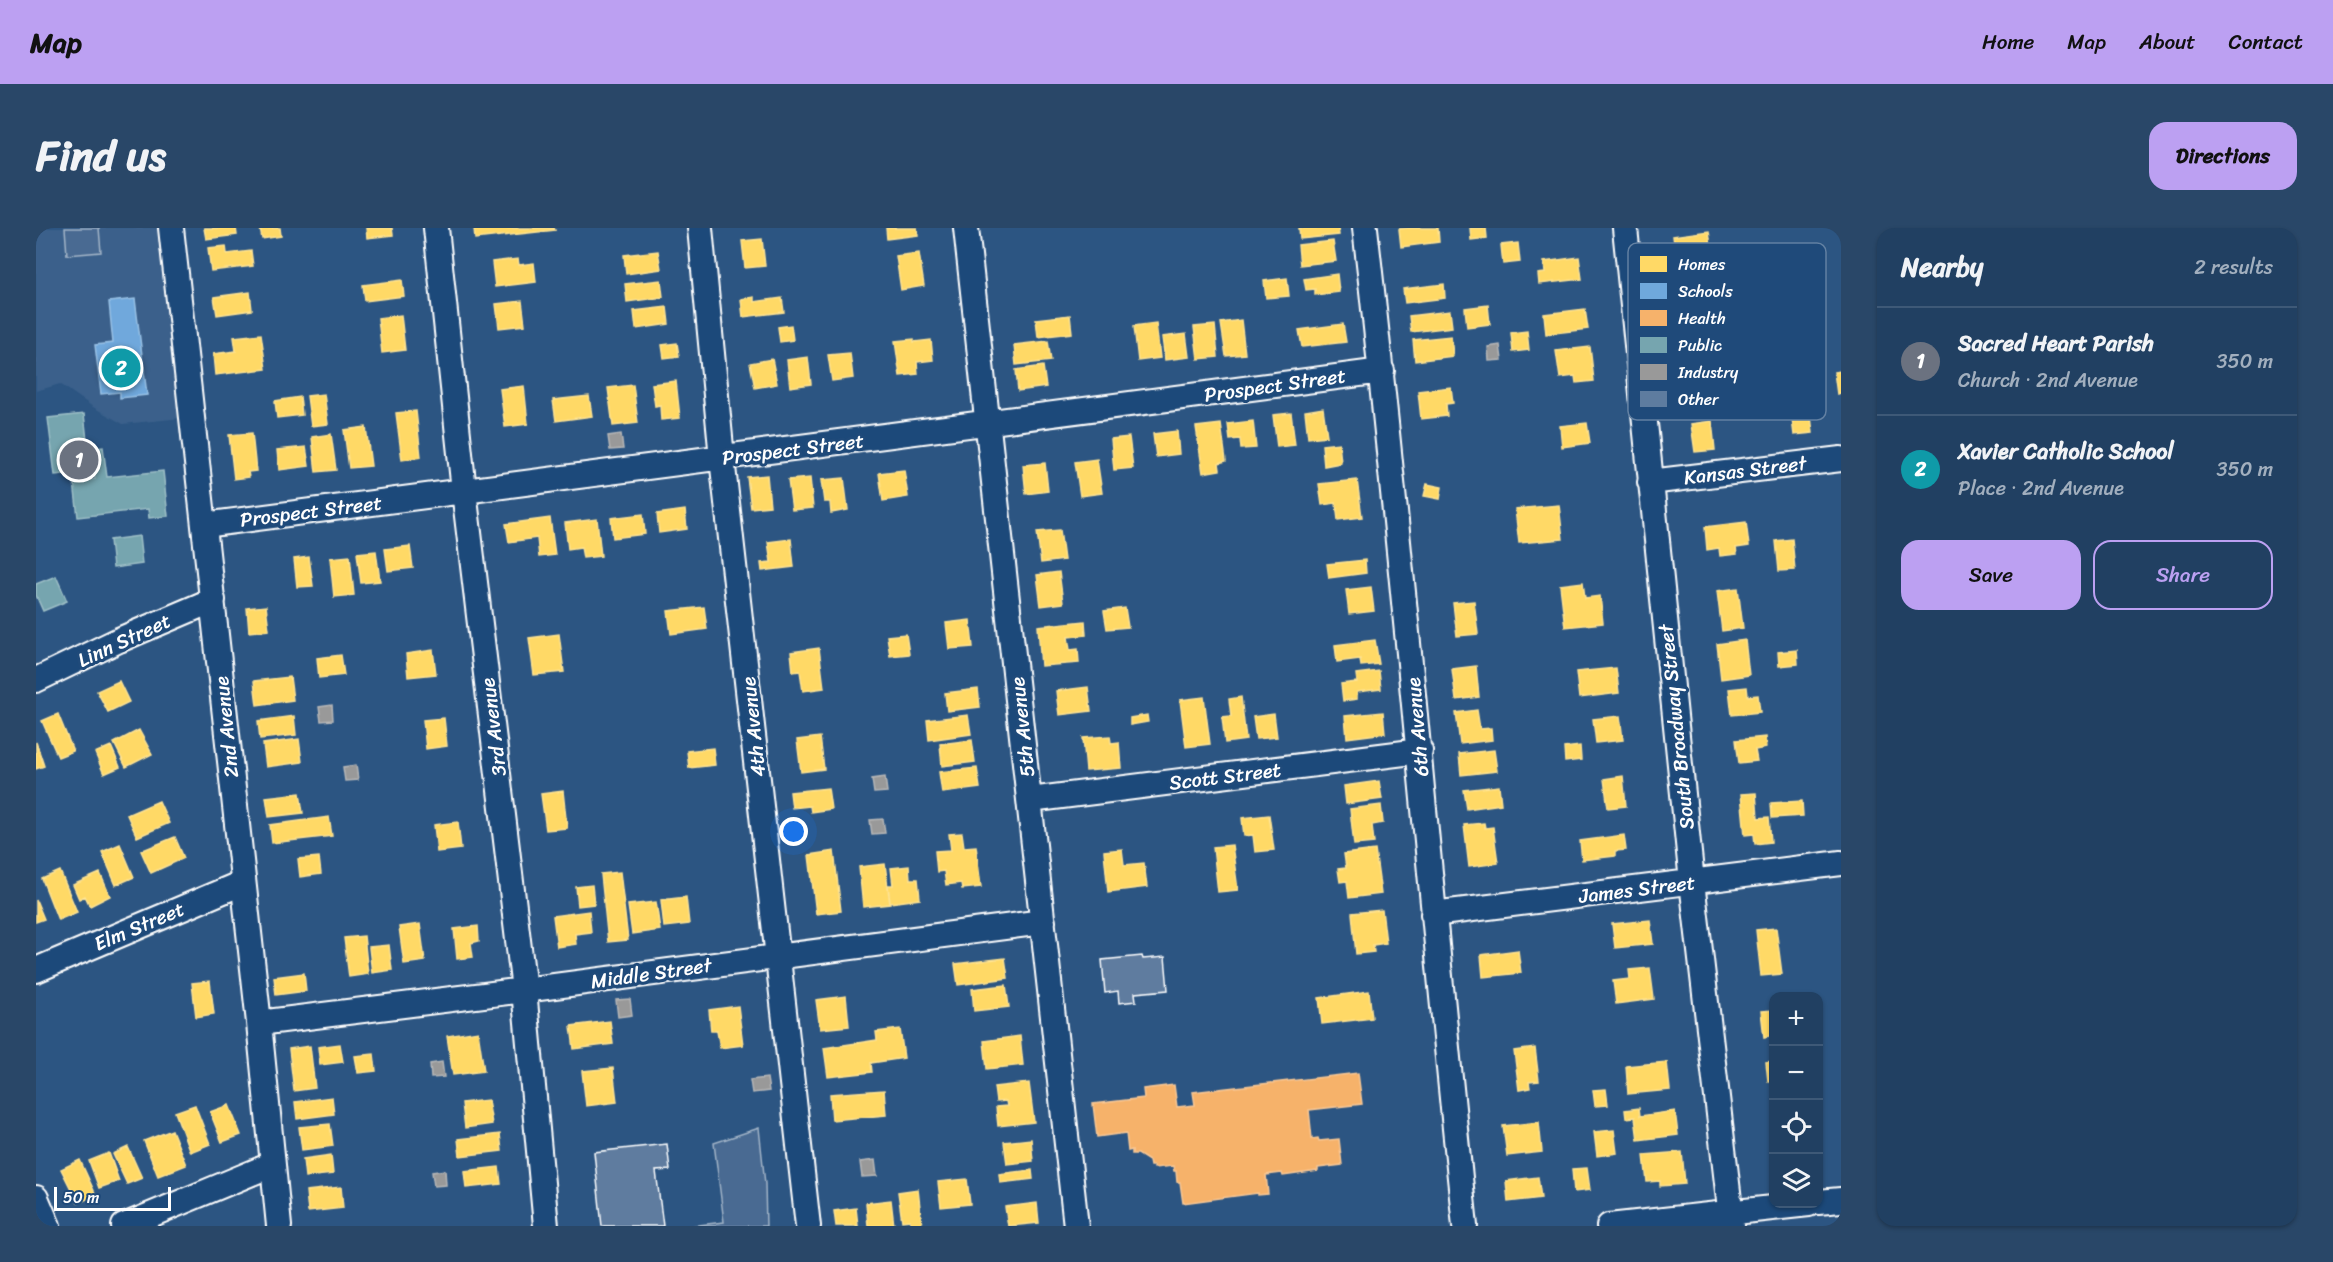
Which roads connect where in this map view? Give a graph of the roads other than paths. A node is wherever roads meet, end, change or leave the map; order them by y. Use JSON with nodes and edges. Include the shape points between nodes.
{"nodes":[{"id":1,"x":171,"y":228,"type":"edge"},
{"id":2,"x":436,"y":228,"type":"edge"},
{"id":3,"x":700,"y":228,"type":"edge"},
{"id":4,"x":966,"y":228,"type":"edge"},
{"id":5,"x":1365,"y":228,"type":"edge"},
{"id":6,"x":1625,"y":228,"type":"edge"},
{"id":7,"x":1628,"y":258,"type":"edge"},
{"id":8,"x":1382,"y":371,"type":"junction"},
{"id":9,"x":1644,"y":420,"type":"edge"},
{"id":10,"x":988,"y":423,"type":"junction"},
{"id":11,"x":722,"y":458,"type":"junction"},
{"id":12,"x":1841,"y":459,"type":"edge"},
{"id":13,"x":1650,"y":482,"type":"junction"},
{"id":14,"x":464,"y":491,"type":"junction"},
{"id":15,"x":204,"y":525,"type":"junction"},
{"id":16,"x":213,"y":600,"type":"junction"},
{"id":17,"x":36,"y":680,"type":"edge"},
{"id":18,"x":1420,"y":751,"type":"junction"},
{"id":19,"x":1030,"y":800,"type":"junction"},
{"id":20,"x":1841,"y":863,"type":"edge"},
{"id":21,"x":1692,"y":882,"type":"junction"},
{"id":22,"x":242,"y":884,"type":"junction"},
{"id":23,"x":1433,"y":914,"type":"junction"},
{"id":24,"x":1044,"y":922,"type":"junction"},
{"id":25,"x":778,"y":955,"type":"junction"},
{"id":26,"x":36,"y":969,"type":"edge"},
{"id":27,"x":524,"y":990,"type":"junction"},
{"id":28,"x":259,"y":1023,"type":"junction"},
{"id":29,"x":272,"y":1165,"type":"junction"},
{"id":30,"x":36,"y":1198,"type":"edge"},
{"id":31,"x":1841,"y":1200,"type":"edge"},
{"id":32,"x":1823,"y":1202,"type":"edge"},
{"id":33,"x":1785,"y":1208,"type":"edge"},
{"id":34,"x":1732,"y":1219,"type":"edge"},
{"id":35,"x":48,"y":1226,"type":"edge"},
{"id":36,"x":124,"y":1226,"type":"edge"},
{"id":37,"x":279,"y":1226,"type":"edge"},
{"id":38,"x":546,"y":1226,"type":"edge"},
{"id":39,"x":808,"y":1226,"type":"edge"},
{"id":40,"x":1076,"y":1226,"type":"edge"},
{"id":41,"x":1465,"y":1226,"type":"edge"},
{"id":42,"x":1609,"y":1226,"type":"edge"}],
"edges":[{"from":1,"to":15,"type":"street","name":"2nd Avenue"},
{"from":2,"to":14,"type":"street","name":"3rd Avenue"},
{"from":3,"to":11,"type":"street","name":"4th Avenue"},
{"from":4,"to":10,"type":"street","name":"5th Avenue"},
{"from":5,"to":8,"type":"street","name":"6th Avenue"},
{"from":6,"to":7,"type":"street","name":"South Broadway Street"},
{"from":8,"to":10,"type":"street","name":"Prospect Street"},
{"from":8,"to":18,"type":"street","name":"6th Avenue"},
{"from":9,"to":13,"type":"street","name":"South Broadway Street"},
{"from":10,"to":11,"type":"street","name":"Prospect Street"},
{"from":10,"to":19,"type":"street","name":"5th Avenue"},
{"from":11,"to":14,"type":"street","name":"Prospect Street"},
{"from":11,"to":25,"type":"street","name":"4th Avenue"},
{"from":12,"to":13,"type":"street","name":"Kansas Street"},
{"from":13,"to":21,"type":"street","name":"South Broadway Street"},
{"from":14,"to":15,"type":"street","name":"Prospect Street"},
{"from":14,"to":27,"type":"street","name":"3rd Avenue"},
{"from":15,"to":16,"type":"street","name":"2nd Avenue"},
{"from":16,"to":17,"type":"street","name":"Linn Street"},
{"from":16,"to":22,"type":"street","name":"2nd Avenue"},
{"from":18,"to":19,"type":"street","name":"Scott Street"},
{"from":18,"to":23,"type":"street","name":"6th Avenue"},
{"from":19,"to":24,"type":"street","name":"5th Avenue"},
{"from":20,"to":21,"type":"street","name":"James Street"},
{"from":21,"to":23,"type":"street","name":"James Street"},
{"from":21,"to":34,"type":"street","name":"South Broadway Street"},
{"from":22,"to":26,"type":"street","name":"Elm Street"},
{"from":22,"to":28,"type":"street","name":"2nd Avenue"},
{"from":23,"to":41,"type":"street","name":"6th Avenue"},
{"from":24,"to":25,"type":"street","name":"Middle Street"},
{"from":24,"to":40,"type":"street","name":"5th Avenue"},
{"from":25,"to":27,"type":"street","name":"Middle Street"},
{"from":25,"to":39,"type":"street","name":"4th Avenue"},
{"from":27,"to":28,"type":"street","name":"Middle Street"},
{"from":27,"to":38,"type":"street","name":"3rd Avenue"},
{"from":28,"to":29,"type":"street","name":"2nd Avenue"},
{"from":29,"to":36,"type":"street"},
{"from":29,"to":37,"type":"street","name":"2nd Avenue"},
{"from":30,"to":35,"type":"street"},
{"from":31,"to":32,"type":"street"},
{"from":33,"to":34,"type":"street"},
{"from":34,"to":42,"type":"street"}]}
